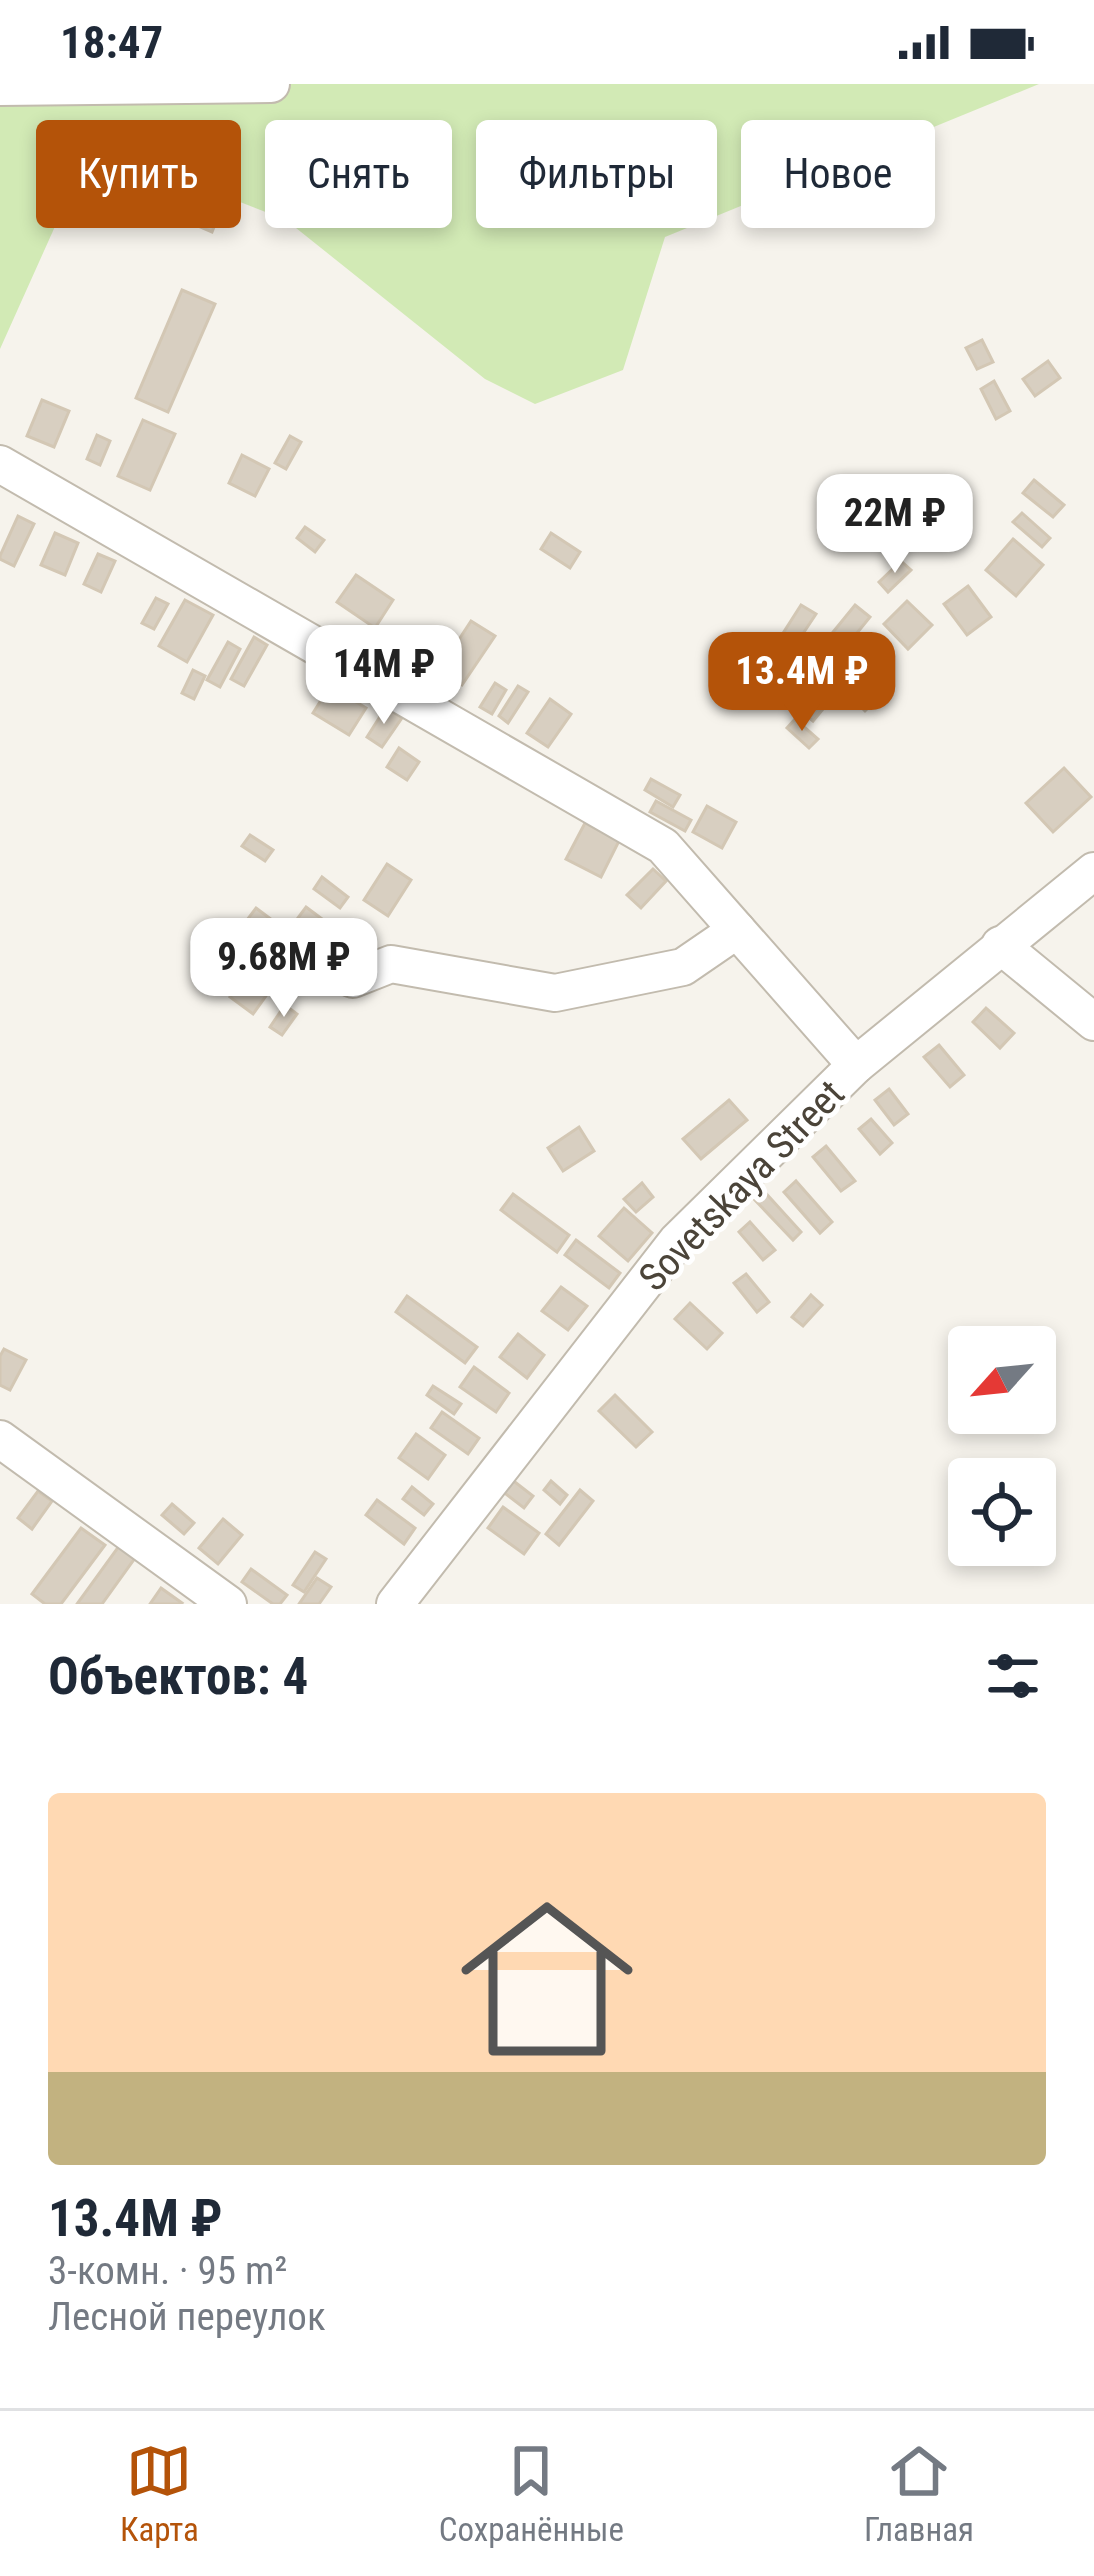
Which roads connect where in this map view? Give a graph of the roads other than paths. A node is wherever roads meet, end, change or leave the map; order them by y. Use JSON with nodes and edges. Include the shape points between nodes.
{"nodes":[{"id":1,"x":271,"y":84,"type":"edge"},
{"id":2,"x":0,"y":87,"type":"edge"},
{"id":3,"x":0,"y":464,"type":"edge"},
{"id":4,"x":1094,"y":871,"type":"edge"},
{"id":5,"x":737,"y":930,"type":"junction"},
{"id":6,"x":1000,"y":945,"type":"junction"},
{"id":7,"x":353,"y":979,"type":"dead end"},
{"id":8,"x":1094,"y":1022,"type":"edge"},
{"id":9,"x":856,"y":1065,"type":"junction"},
{"id":10,"x":0,"y":1439,"type":"edge"},
{"id":11,"x":228,"y":1604,"type":"edge"},
{"id":12,"x":394,"y":1604,"type":"edge"}],
"edges":[{"from":1,"to":2,"type":"street"},
{"from":3,"to":5,"type":"street","via":[[663,845]]},
{"from":4,"to":6,"type":"street","name":"Sovetskaya Street"},
{"from":5,"to":7,"type":"street","via":[[683,967],[554,993],[392,964]]},
{"from":5,"to":9,"type":"street"},
{"from":6,"to":8,"type":"street"},
{"from":6,"to":9,"type":"street","name":"Sovetskaya Street"},
{"from":9,"to":12,"type":"street","name":"Sovetskaya Street","via":[[677,1241]]},
{"from":10,"to":11,"type":"street"}]}
